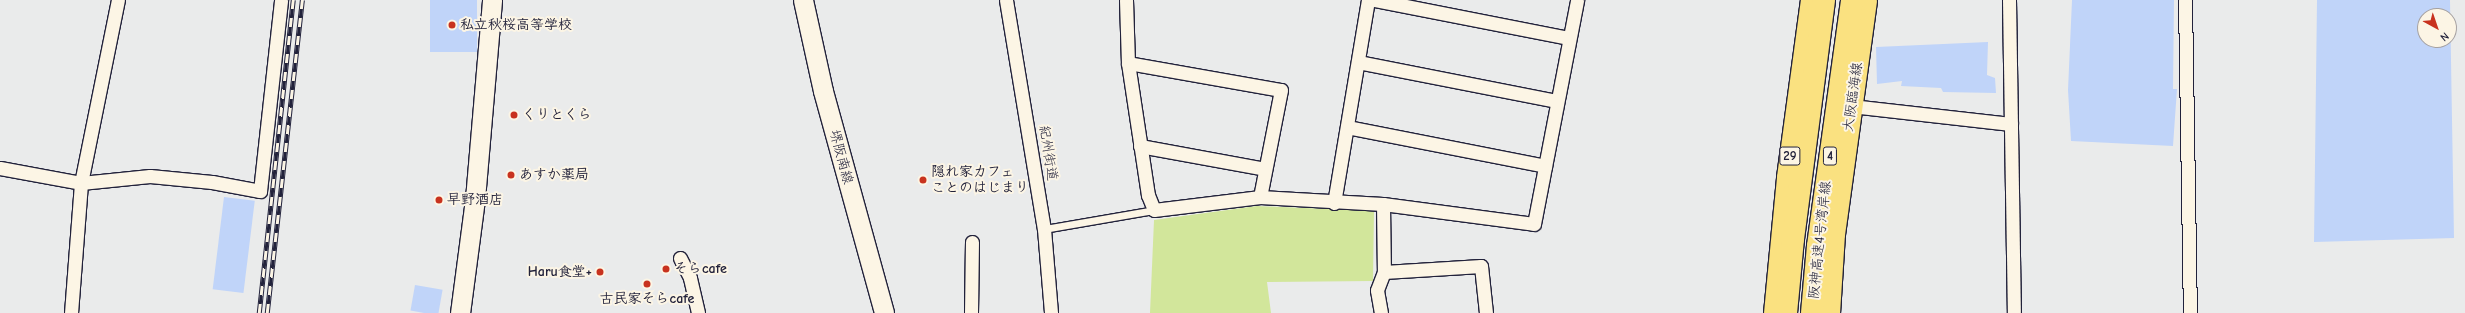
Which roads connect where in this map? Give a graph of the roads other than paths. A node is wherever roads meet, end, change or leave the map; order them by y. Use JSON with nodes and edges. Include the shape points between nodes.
{"nodes":[{"id":1,"x":118,"y":0,"type":"edge"},
{"id":2,"x":281,"y":0,"type":"edge"},
{"id":3,"x":492,"y":0,"type":"edge"},
{"id":4,"x":803,"y":0,"type":"edge"},
{"id":5,"x":1006,"y":0,"type":"edge"},
{"id":6,"x":1126,"y":0,"type":"edge"},
{"id":7,"x":1368,"y":0,"type":"edge"},
{"id":8,"x":1375,"y":0,"type":"edge"},
{"id":9,"x":1577,"y":0,"type":"edge"},
{"id":10,"x":1811,"y":0,"type":"edge"},
{"id":11,"x":1824,"y":0,"type":"edge"},
{"id":12,"x":1852,"y":0,"type":"edge"},
{"id":13,"x":1866,"y":0,"type":"edge"},
{"id":14,"x":2009,"y":0,"type":"edge"},
{"id":15,"x":2185,"y":0,"type":"edge"},
{"id":16,"x":1569,"y":38,"type":"junction"},
{"id":17,"x":1358,"y":62,"type":"junction"},
{"id":18,"x":1128,"y":63,"type":"junction"},
{"id":19,"x":1557,"y":101,"type":"junction"},
{"id":20,"x":1851,"y":106,"type":"junction"},
{"id":21,"x":2011,"y":124,"type":"junction"},
{"id":22,"x":1347,"y":127,"type":"junction"},
{"id":23,"x":1140,"y":146,"type":"junction"},
{"id":24,"x":1545,"y":166,"type":"junction"},
{"id":25,"x":0,"y":168,"type":"edge"},
{"id":26,"x":1265,"y":168,"type":"junction"},
{"id":27,"x":81,"y":183,"type":"junction"},
{"id":28,"x":1260,"y":197,"type":"junction"},
{"id":29,"x":1334,"y":203,"type":"junction"},
{"id":30,"x":1383,"y":204,"type":"junction"},
{"id":31,"x":1154,"y":210,"type":"junction"},
{"id":32,"x":1044,"y":230,"type":"junction"},
{"id":33,"x":972,"y":242,"type":"dead end"},
{"id":34,"x":680,"y":258,"type":"dead end"},
{"id":35,"x":1384,"y":272,"type":"junction"},
{"id":36,"x":71,"y":313,"type":"edge"},
{"id":37,"x":460,"y":313,"type":"edge"},
{"id":38,"x":698,"y":313,"type":"edge"},
{"id":39,"x":884,"y":313,"type":"edge"},
{"id":40,"x":971,"y":313,"type":"edge"},
{"id":41,"x":1051,"y":313,"type":"edge"},
{"id":42,"x":1381,"y":313,"type":"edge"},
{"id":43,"x":1486,"y":313,"type":"edge"},
{"id":44,"x":1774,"y":313,"type":"edge"},
{"id":45,"x":1786,"y":313,"type":"edge"},
{"id":46,"x":1812,"y":313,"type":"edge"},
{"id":47,"x":1829,"y":313,"type":"edge"},
{"id":48,"x":2014,"y":313,"type":"edge"},
{"id":49,"x":2190,"y":313,"type":"edge"}],
"edges":[{"from":1,"to":27,"type":"street"},
{"from":2,"to":27,"type":"street","via":[[260,191],[212,182],[150,176]]},
{"from":3,"to":37,"type":"main road","via":[[475,199]]},
{"from":4,"to":39,"type":"main road","name":"堺阪南線","via":[[823,92]]},
{"from":5,"to":32,"type":"street","name":"紀州街道"},
{"from":6,"to":18,"type":"street"},
{"from":7,"to":17,"type":"street"},
{"from":8,"to":16,"type":"street"},
{"from":9,"to":16,"type":"street"},
{"from":10,"to":44,"type":"main road","number":"29","via":[[1787,177]]},
{"from":11,"to":45,"type":"highway","name":"阪神高速4号湾岸線","number":"4"},
{"from":12,"to":46,"type":"highway","name":"阪神高速4号湾岸線","number":"4","via":[[1820,231]]},
{"from":13,"to":20,"type":"main road","name":"大阪臨海線"},
{"from":14,"to":21,"type":"street"},
{"from":15,"to":49,"type":"street"},
{"from":16,"to":19,"type":"street"},
{"from":17,"to":19,"type":"street"},
{"from":17,"to":22,"type":"street"},
{"from":18,"to":23,"type":"street"},
{"from":18,"to":26,"type":"street","via":[[1281,90]]},
{"from":19,"to":24,"type":"street"},
{"from":20,"to":21,"type":"street"},
{"from":20,"to":47,"type":"main road","name":"大阪臨海線","via":[[1834,234]]},
{"from":21,"to":48,"type":"street"},
{"from":22,"to":24,"type":"street"},
{"from":22,"to":29,"type":"street"},
{"from":23,"to":26,"type":"street"},
{"from":23,"to":31,"type":"street","via":[[1148,195]]},
{"from":24,"to":30,"type":"street","via":[[1534,224]]},
{"from":25,"to":27,"type":"street"},
{"from":26,"to":28,"type":"street"},
{"from":27,"to":36,"type":"street"},
{"from":28,"to":29,"type":"street"},
{"from":28,"to":31,"type":"street"},
{"from":29,"to":30,"type":"street"},
{"from":30,"to":35,"type":"street"},
{"from":31,"to":32,"type":"lane"},
{"from":32,"to":41,"type":"street","name":"紀州街道"},
{"from":33,"to":40,"type":"street"},
{"from":34,"to":38,"type":"street","via":[[690,278]]},
{"from":35,"to":42,"type":"street","via":[[1377,290]]},
{"from":35,"to":43,"type":"street","via":[[1481,266]]}]}
